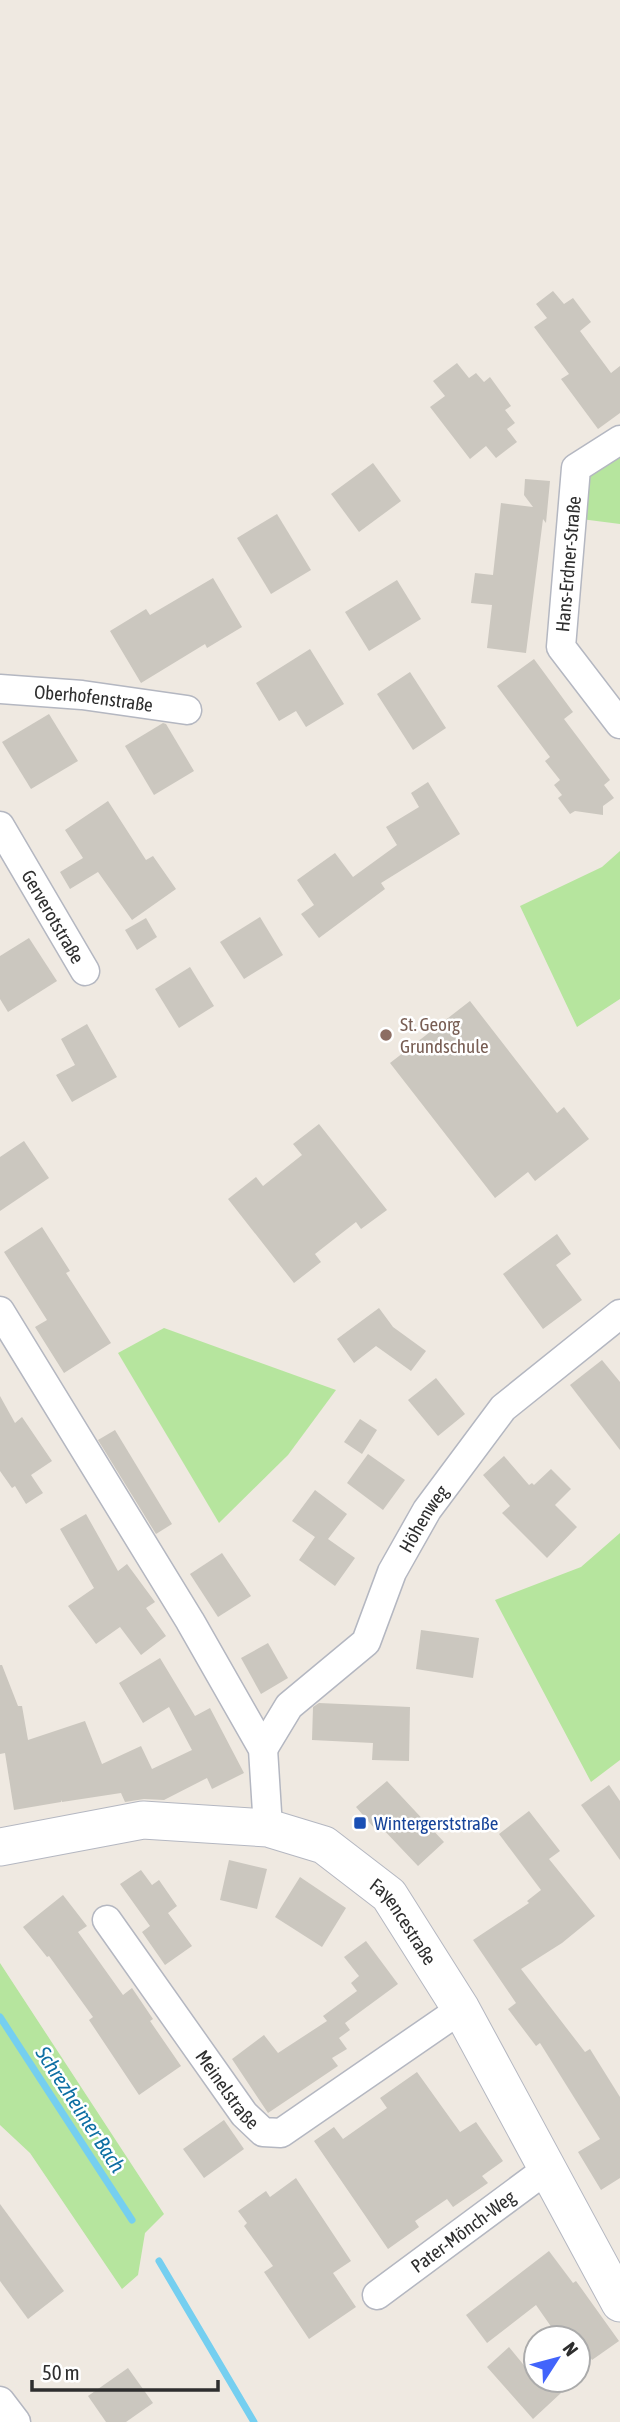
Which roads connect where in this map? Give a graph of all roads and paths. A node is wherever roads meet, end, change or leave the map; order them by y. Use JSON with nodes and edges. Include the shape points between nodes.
{"nodes":[{"id":1,"x":620,"y":440,"type":"edge"},
{"id":2,"x":0,"y":688,"type":"edge"},
{"id":3,"x":187,"y":710,"type":"dead end"},
{"id":4,"x":620,"y":724,"type":"edge"},
{"id":5,"x":0,"y":826,"type":"edge"},
{"id":6,"x":85,"y":971,"type":"dead end"},
{"id":7,"x":0,"y":1311,"type":"edge"},
{"id":8,"x":620,"y":1314,"type":"edge"},
{"id":9,"x":263,"y":1749,"type":"junction"},
{"id":10,"x":268,"y":1828,"type":"junction"},
{"id":11,"x":0,"y":1847,"type":"edge"},
{"id":12,"x":107,"y":1920,"type":"dead end"},
{"id":13,"x":461,"y":2009,"type":"junction"},
{"id":14,"x":547,"y":2169,"type":"junction"},
{"id":15,"x":377,"y":2295,"type":"dead end"},
{"id":16,"x":620,"y":2303,"type":"edge"},
{"id":17,"x":0,"y":2401,"type":"edge"},
{"id":18,"x":16,"y":2422,"type":"edge"}],
"edges":[{"from":1,"to":4,"type":"street","name":"Hans-Erdner-Straße","via":[[576,468],[561,647]]},
{"from":2,"to":3,"type":"street","name":"Oberhofenstraße"},
{"from":5,"to":6,"type":"street","name":"Gerverotstraße"},
{"from":7,"to":9,"type":"street"},
{"from":8,"to":9,"type":"street","name":"Höhenweg","via":[[503,1408],[427,1510],[392,1572],[366,1642],[289,1706]]},
{"from":9,"to":10,"type":"street"},
{"from":10,"to":11,"type":"street","name":"Fayencestraße","via":[[143,1820]]},
{"from":10,"to":13,"type":"street","name":"Fayencestraße","via":[[324,1845],[389,1895]]},
{"from":12,"to":13,"type":"street","name":"Meinelstraße","via":[[244,2114],[262,2132],[281,2133]]},
{"from":13,"to":14,"type":"street","name":"Fayencestraße"},
{"from":14,"to":15,"type":"street","name":"Pater-Mönch-Weg"},
{"from":14,"to":16,"type":"street","name":"Fayencestraße"},
{"from":17,"to":18,"type":"street"}]}
